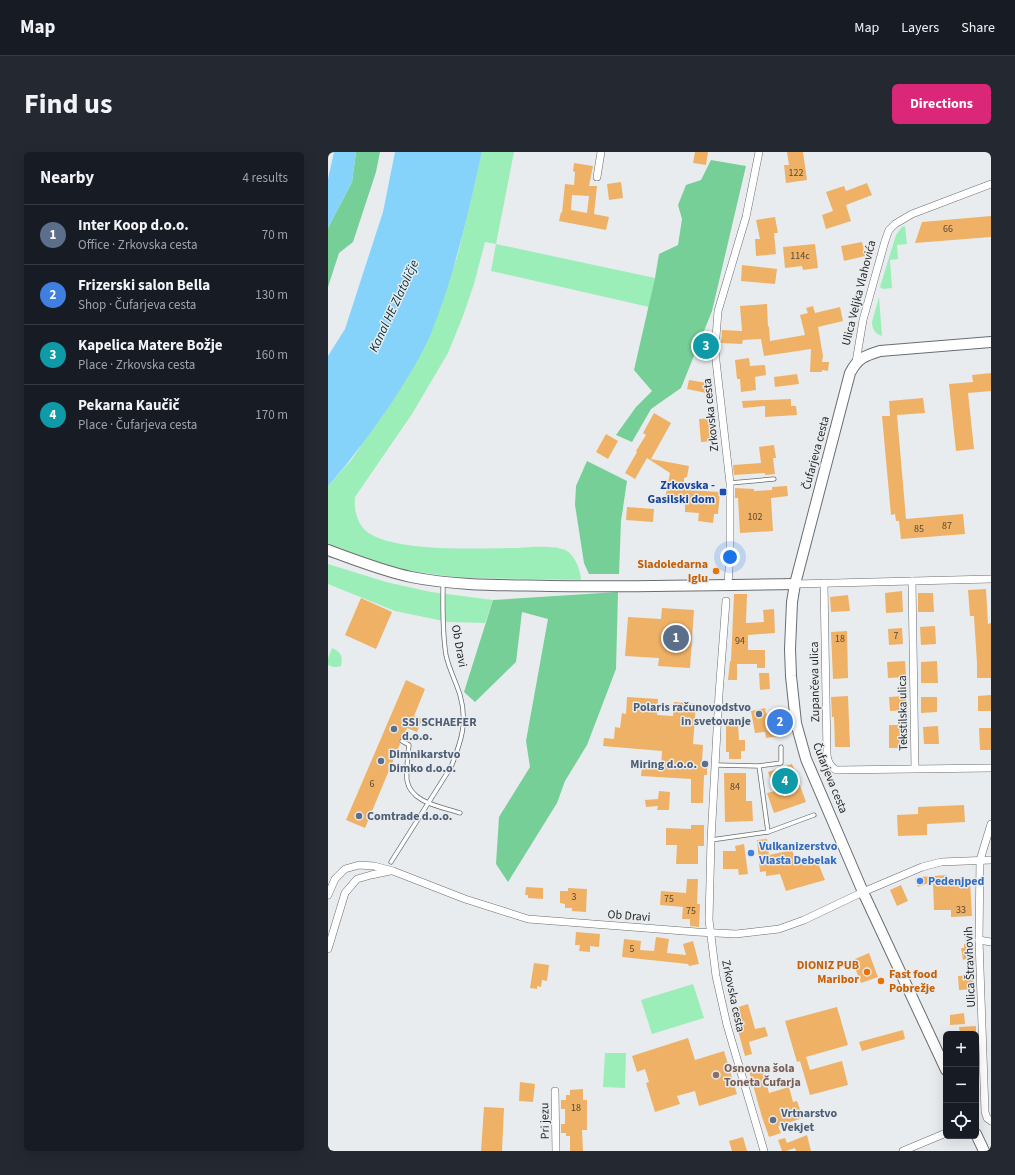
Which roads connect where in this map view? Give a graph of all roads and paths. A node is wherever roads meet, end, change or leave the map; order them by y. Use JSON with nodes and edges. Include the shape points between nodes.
{"nodes":[{"id":1,"x":601,"y":152,"type":"edge"},
{"id":2,"x":759,"y":152,"type":"edge"},
{"id":3,"x":597,"y":178,"type":"dead end"},
{"id":4,"x":991,"y":184,"type":"edge"},
{"id":5,"x":991,"y":342,"type":"edge"},
{"id":6,"x":856,"y":362,"type":"junction"},
{"id":7,"x":774,"y":479,"type":"dead end"},
{"id":8,"x":730,"y":483,"type":"junction"},
{"id":9,"x":328,"y":550,"type":"edge"},
{"id":10,"x":991,"y":579,"type":"edge"},
{"id":11,"x":443,"y":581,"type":"junction"},
{"id":12,"x":912,"y":581,"type":"junction"},
{"id":13,"x":824,"y":583,"type":"junction"},
{"id":14,"x":794,"y":584,"type":"junction"},
{"id":15,"x":728,"y":585,"type":"junction"},
{"id":16,"x":726,"y":601,"type":"dead end"},
{"id":17,"x":402,"y":741,"type":"dead end"},
{"id":18,"x":781,"y":746,"type":"dead end"},
{"id":19,"x":716,"y":765,"type":"junction"},
{"id":20,"x":759,"y":766,"type":"junction"},
{"id":21,"x":915,"y":768,"type":"junction"},
{"id":22,"x":991,"y":768,"type":"edge"},
{"id":23,"x":428,"y":802,"type":"junction"},
{"id":24,"x":460,"y":812,"type":"dead end"},
{"id":25,"x":814,"y":815,"type":"dead end"},
{"id":26,"x":991,"y":824,"type":"edge"},
{"id":27,"x":768,"y":832,"type":"junction"},
{"id":28,"x":711,"y":840,"type":"junction"},
{"id":29,"x":980,"y":860,"type":"junction"},
{"id":30,"x":991,"y":860,"type":"edge"},
{"id":31,"x":391,"y":862,"type":"dead end"},
{"id":32,"x":392,"y":871,"type":"junction"},
{"id":33,"x":863,"y":892,"type":"junction"},
{"id":34,"x":328,"y":895,"type":"edge"},
{"id":35,"x":711,"y":933,"type":"junction"},
{"id":36,"x":979,"y":940,"type":"junction"},
{"id":37,"x":991,"y":942,"type":"edge"},
{"id":38,"x":328,"y":949,"type":"edge"},
{"id":39,"x":945,"y":1067,"type":"edge"},
{"id":40,"x":555,"y":1091,"type":"dead end"},
{"id":41,"x":991,"y":1121,"type":"edge"},
{"id":42,"x":943,"y":1134,"type":"edge"},
{"id":43,"x":978,"y":1139,"type":"edge"},
{"id":44,"x":556,"y":1151,"type":"edge"},
{"id":45,"x":764,"y":1151,"type":"edge"},
{"id":46,"x":902,"y":1151,"type":"edge"},
{"id":47,"x":984,"y":1151,"type":"edge"}],
"edges":[{"from":1,"to":3,"type":"street"},
{"from":2,"to":8,"type":"street","name":"Zrkovska cesta","via":[[746,217],[718,311],[716,361]]},
{"from":4,"to":6,"type":"street","name":"Ulica Veljka Vlahovića","via":[[912,214],[889,230],[864,320]]},
{"from":5,"to":6,"type":"street","name":"Ulica Veljka Vlahovića","via":[[880,351],[862,357]]},
{"from":6,"to":14,"type":"street","name":"Čufarjeva cesta","via":[[850,373]]},
{"from":7,"to":8,"type":"lane"},
{"from":8,"to":15,"type":"street","name":"Zrkovska cesta"},
{"from":9,"to":11,"type":"street","via":[[412,577]]},
{"from":10,"to":12,"type":"street"},
{"from":11,"to":15,"type":"street","via":[[560,586]]},
{"from":11,"to":23,"type":"lane","name":"Ob Dravi","via":[[446,653],[461,701],[464,728],[456,755]]},
{"from":12,"to":13,"type":"street"},
{"from":12,"to":21,"type":"street","name":"Tekstilska ulica"},
{"from":13,"to":14,"type":"street"},
{"from":13,"to":21,"type":"street","name":"Zupančeva ulica","via":[[828,761],[836,770]]},
{"from":14,"to":15,"type":"street"},
{"from":14,"to":33,"type":"street","name":"Čufarjeva cesta","via":[[790,649],[796,722],[806,759]]},
{"from":16,"to":19,"type":"street","name":"Zrkovska cesta"},
{"from":17,"to":23,"type":"lane","via":[[409,745],[407,780],[410,789],[418,798]]},
{"from":18,"to":20,"type":"lane","via":[[781,763]]},
{"from":19,"to":20,"type":"lane"},
{"from":19,"to":28,"type":"street","name":"Zrkovska cesta"},
{"from":20,"to":27,"type":"lane"},
{"from":21,"to":22,"type":"street","name":"Tekstilska ulica"},
{"from":23,"to":24,"type":"lane"},
{"from":23,"to":31,"type":"lane","name":"Ob Dravi"},
{"from":25,"to":27,"type":"lane"},
{"from":26,"to":29,"type":"street","name":"Ulica Štravhovih"},
{"from":27,"to":28,"type":"lane"},
{"from":28,"to":35,"type":"street","name":"Zrkovska cesta"},
{"from":29,"to":30,"type":"street","name":"Ob Dravi"},
{"from":29,"to":33,"type":"street","name":"Ob Dravi","via":[[941,862],[922,867]]},
{"from":29,"to":36,"type":"street","name":"Ulica Štravhovih"},
{"from":32,"to":34,"type":"street","name":"Ob Dravi","via":[[359,865],[345,869],[335,879]]},
{"from":32,"to":35,"type":"street","name":"Ob Dravi","via":[[465,899],[528,919]]},
{"from":32,"to":38,"type":"street","via":[[357,879],[345,893]]},
{"from":33,"to":35,"type":"street","name":"Ob Dravi","via":[[804,920],[778,929],[736,934]]},
{"from":33,"to":39,"type":"street","name":"Čufarjeva cesta"},
{"from":35,"to":45,"type":"street","name":"Zrkovska cesta","via":[[716,976],[727,1024]]},
{"from":36,"to":37,"type":"street"},
{"from":36,"to":41,"type":"street","name":"Ulica Štravhovih","via":[[985,1112]]},
{"from":40,"to":44,"type":"street","name":"Pri jezu"},
{"from":42,"to":46,"type":"street"},
{"from":43,"to":47,"type":"street"}]}
